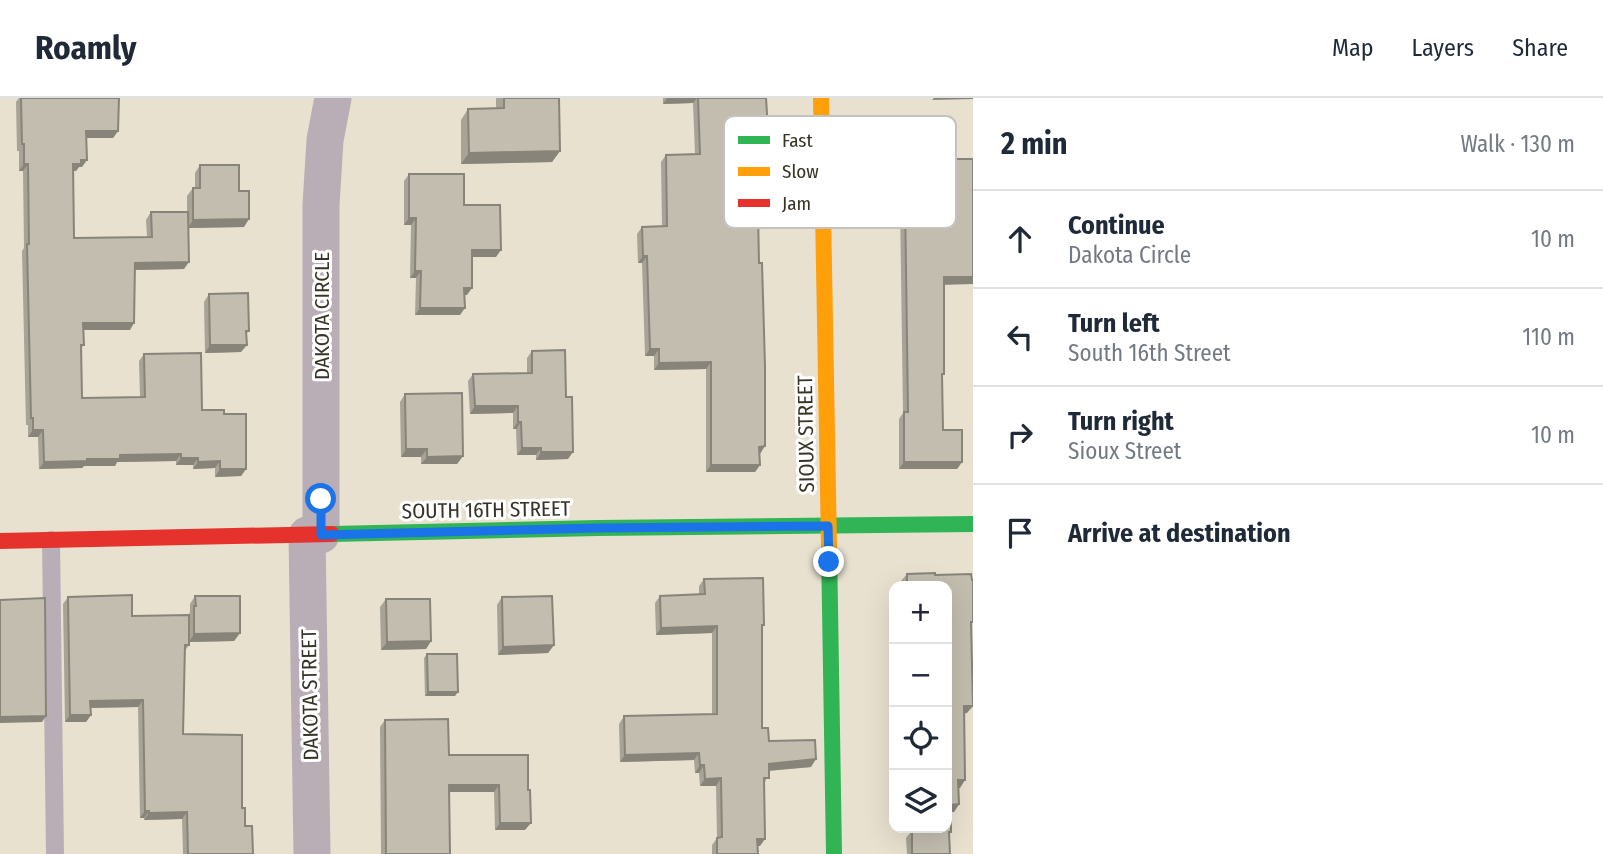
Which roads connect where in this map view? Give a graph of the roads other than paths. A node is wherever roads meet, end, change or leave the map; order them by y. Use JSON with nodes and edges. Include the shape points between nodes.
{"nodes":[{"id":1,"x":333,"y":98,"type":"edge"},
{"id":2,"x":821,"y":98,"type":"edge"},
{"id":3,"x":821,"y":116,"type":"edge"},
{"id":4,"x":823,"y":228,"type":"edge"},
{"id":5,"x":973,"y":524,"type":"edge"},
{"id":6,"x":828,"y":526,"type":"junction"},
{"id":7,"x":314,"y":535,"type":"junction"},
{"id":8,"x":51,"y":540,"type":"junction"},
{"id":9,"x":0,"y":541,"type":"edge"},
{"id":10,"x":55,"y":854,"type":"edge"},
{"id":11,"x":312,"y":854,"type":"edge"},
{"id":12,"x":834,"y":854,"type":"edge"}],
"edges":[{"from":1,"to":7,"type":"street","name":"DAKOTA CIRCLE","via":[[321,205]]},
{"from":2,"to":3,"type":"street","name":"SIOUX STREET"},
{"from":4,"to":6,"type":"street","name":"SIOUX STREET"},
{"from":5,"to":6,"type":"street","name":"SOUTH 16TH STREET"},
{"from":6,"to":7,"type":"street","name":"SOUTH 16TH STREET"},
{"from":6,"to":12,"type":"street","name":"SIOUX STREET"},
{"from":7,"to":8,"type":"street","name":"SOUTH 16TH STREET"},
{"from":7,"to":11,"type":"street","name":"DAKOTA STREET"},
{"from":8,"to":9,"type":"street","name":"SOUTH 16TH STREET"},
{"from":8,"to":10,"type":"lane"}]}
